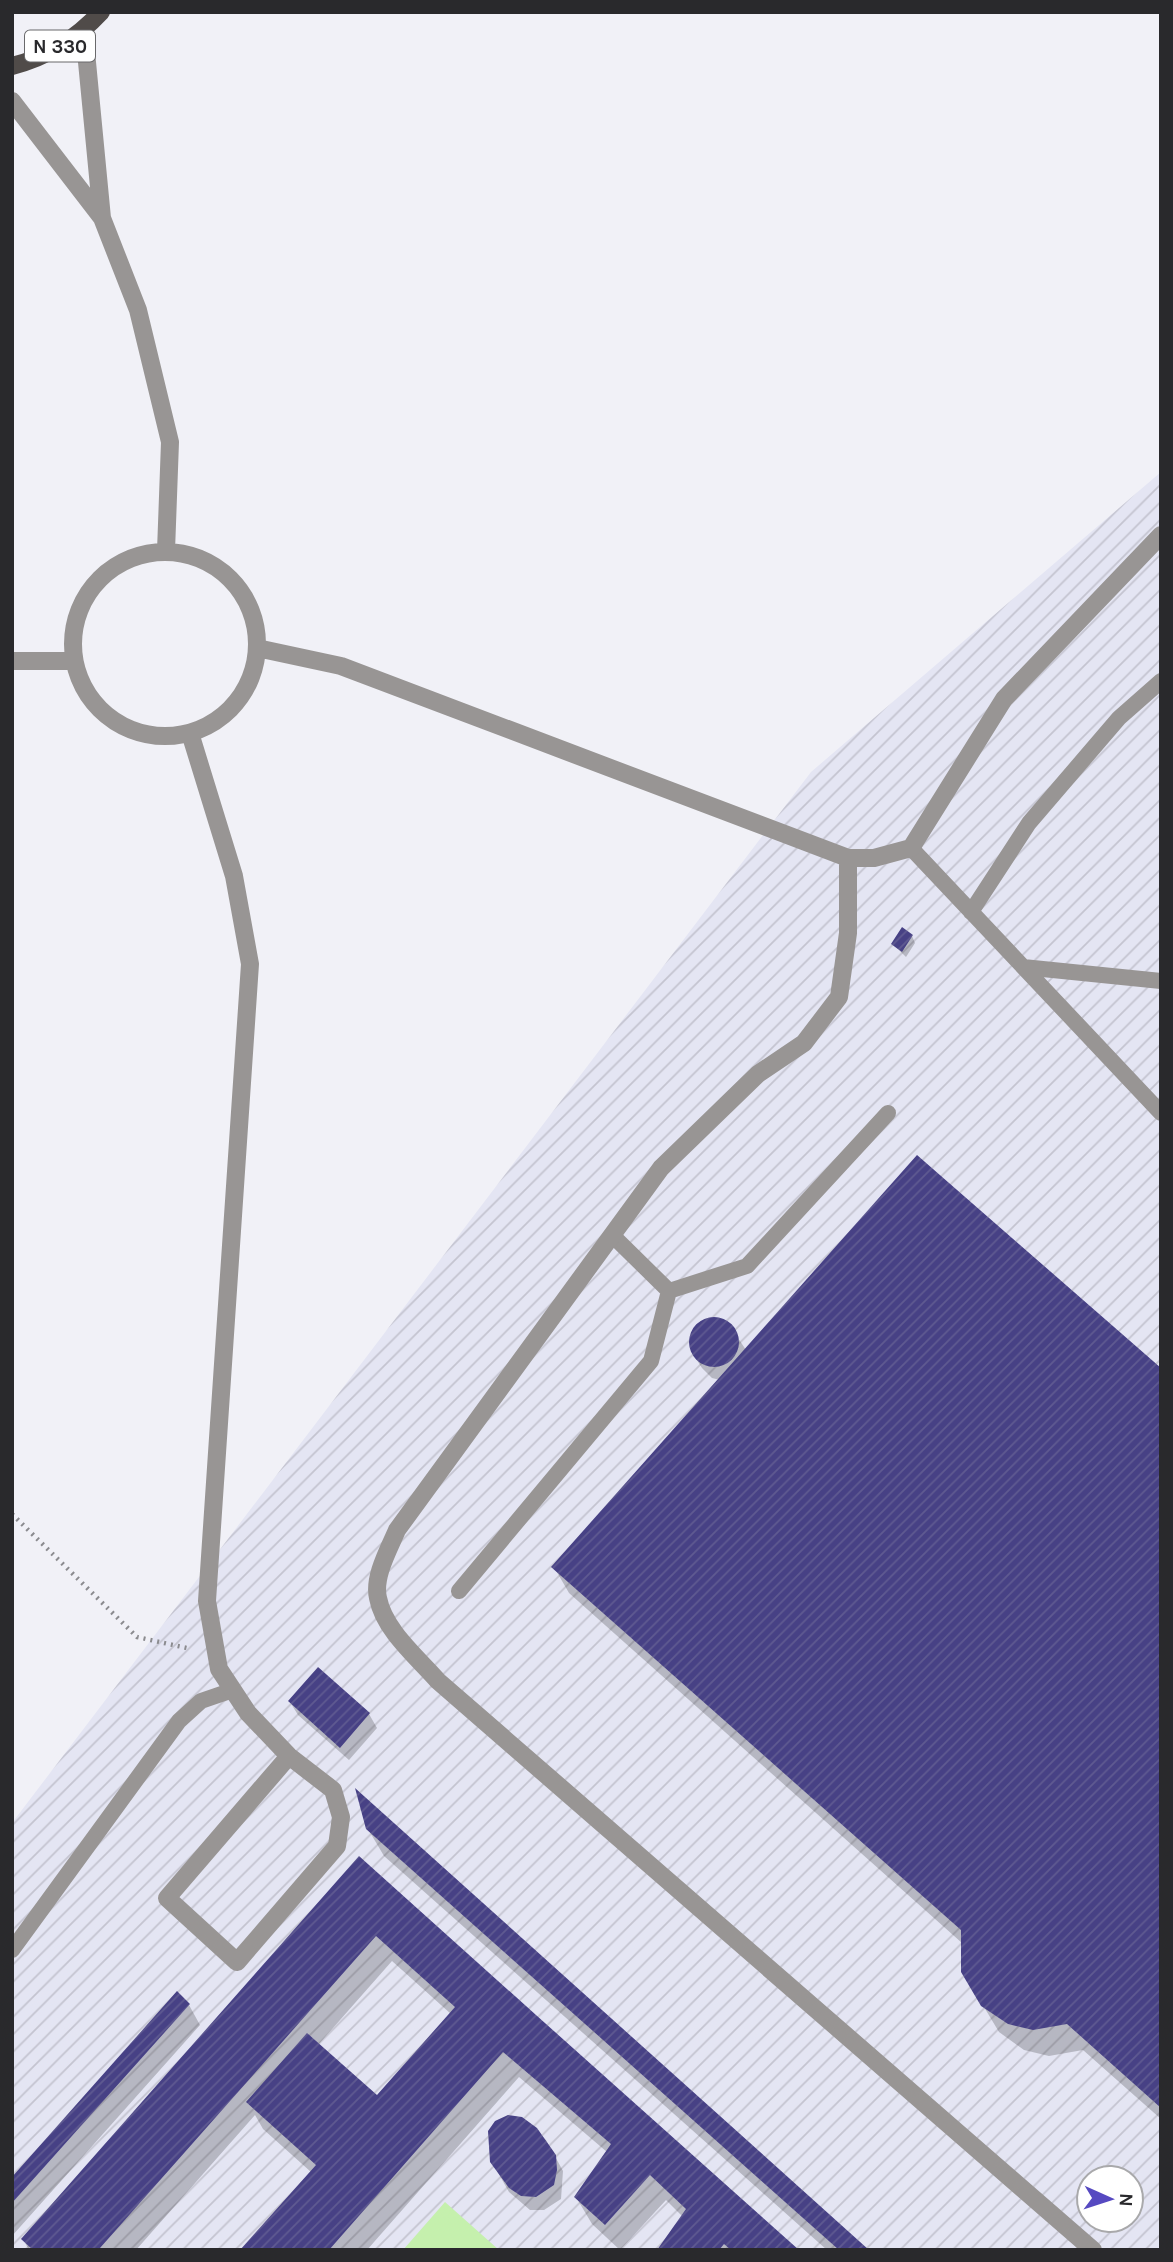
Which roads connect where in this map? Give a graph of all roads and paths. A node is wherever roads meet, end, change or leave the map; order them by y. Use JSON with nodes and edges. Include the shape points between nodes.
{"nodes":[{"id":1,"x":100,"y":12,"type":"edge"},
{"id":2,"x":84,"y":31,"type":"junction"},
{"id":3,"x":12,"y":66,"type":"edge"},
{"id":4,"x":12,"y":101,"type":"edge"},
{"id":5,"x":102,"y":218,"type":"junction"},
{"id":6,"x":1161,"y":535,"type":"edge"},
{"id":7,"x":166,"y":551,"type":"junction"},
{"id":8,"x":257,"y":648,"type":"junction"},
{"id":9,"x":12,"y":661,"type":"edge"},
{"id":10,"x":74,"y":661,"type":"junction"},
{"id":11,"x":1161,"y":681,"type":"edge"},
{"id":12,"x":190,"y":733,"type":"junction"},
{"id":13,"x":911,"y":848,"type":"junction"},
{"id":14,"x":848,"y":858,"type":"junction"},
{"id":15,"x":971,"y":912,"type":"junction"},
{"id":16,"x":1023,"y":967,"type":"junction"},
{"id":17,"x":1161,"y":981,"type":"edge"},
{"id":18,"x":888,"y":1113,"type":"dead end"},
{"id":19,"x":1161,"y":1113,"type":"edge"},
{"id":20,"x":612,"y":1235,"type":"junction"},
{"id":21,"x":670,"y":1291,"type":"junction"},
{"id":22,"x":12,"y":1514,"type":"edge"},
{"id":23,"x":459,"y":1591,"type":"dead end"},
{"id":24,"x":217,"y":1654,"type":"junction"},
{"id":25,"x":233,"y":1690,"type":"junction"},
{"id":26,"x":289,"y":1756,"type":"junction"},
{"id":27,"x":12,"y":1950,"type":"edge"},
{"id":28,"x":1093,"y":2250,"type":"edge"}],
"edges":[{"from":1,"to":2,"type":"main road","number":"N 330"},
{"from":2,"to":3,"type":"main road","number":"N 330","via":[[40,59]]},
{"from":2,"to":5,"type":"street"},
{"from":4,"to":5,"type":"street"},
{"from":5,"to":7,"type":"street","via":[[138,310],[170,442]]},
{"from":6,"to":13,"type":"street","via":[[1004,699]]},
{"from":7,"to":8,"type":"street","via":[[195,556],[221,570],[254,619]]},
{"from":7,"to":10,"type":"street","via":[[139,555],[114,566],[94,584],[80,608],[73,634]]},
{"from":8,"to":12,"type":"street","via":[[251,676],[237,702],[216,721]]},
{"from":8,"to":14,"type":"street","via":[[341,666]]},
{"from":9,"to":10,"type":"street"},
{"from":10,"to":12,"type":"street","via":[[84,690],[103,714],[130,730],[159,737]]},
{"from":11,"to":15,"type":"lane","via":[[1119,718],[1029,823]]},
{"from":12,"to":24,"type":"street","via":[[234,876],[250,964],[207,1601]]},
{"from":13,"to":14,"type":"street","via":[[874,858]]},
{"from":13,"to":15,"type":"lane"},
{"from":14,"to":20,"type":"street","via":[[848,933],[839,997],[804,1043],[758,1074],[661,1168]]},
{"from":15,"to":16,"type":"lane"},
{"from":16,"to":17,"type":"lane"},
{"from":16,"to":19,"type":"lane"},
{"from":18,"to":21,"type":"lane","via":[[747,1266]]},
{"from":20,"to":21,"type":"lane"},
{"from":20,"to":28,"type":"street","via":[[397,1530],[381,1570],[377,1597],[396,1634],[438,1681]]},
{"from":21,"to":23,"type":"lane","via":[[651,1362]]},
{"from":22,"to":24,"type":"path","via":[[137,1637]]},
{"from":24,"to":25,"type":"street","via":[[219,1669]]},
{"from":25,"to":26,"type":"street"},
{"from":25,"to":27,"type":"lane","via":[[201,1700],[179,1721]]},
{"from":26,"to":26,"type":"street","via":[[333,1790],[341,1817],[337,1846],[237,1962],[167,1898]]}]}
